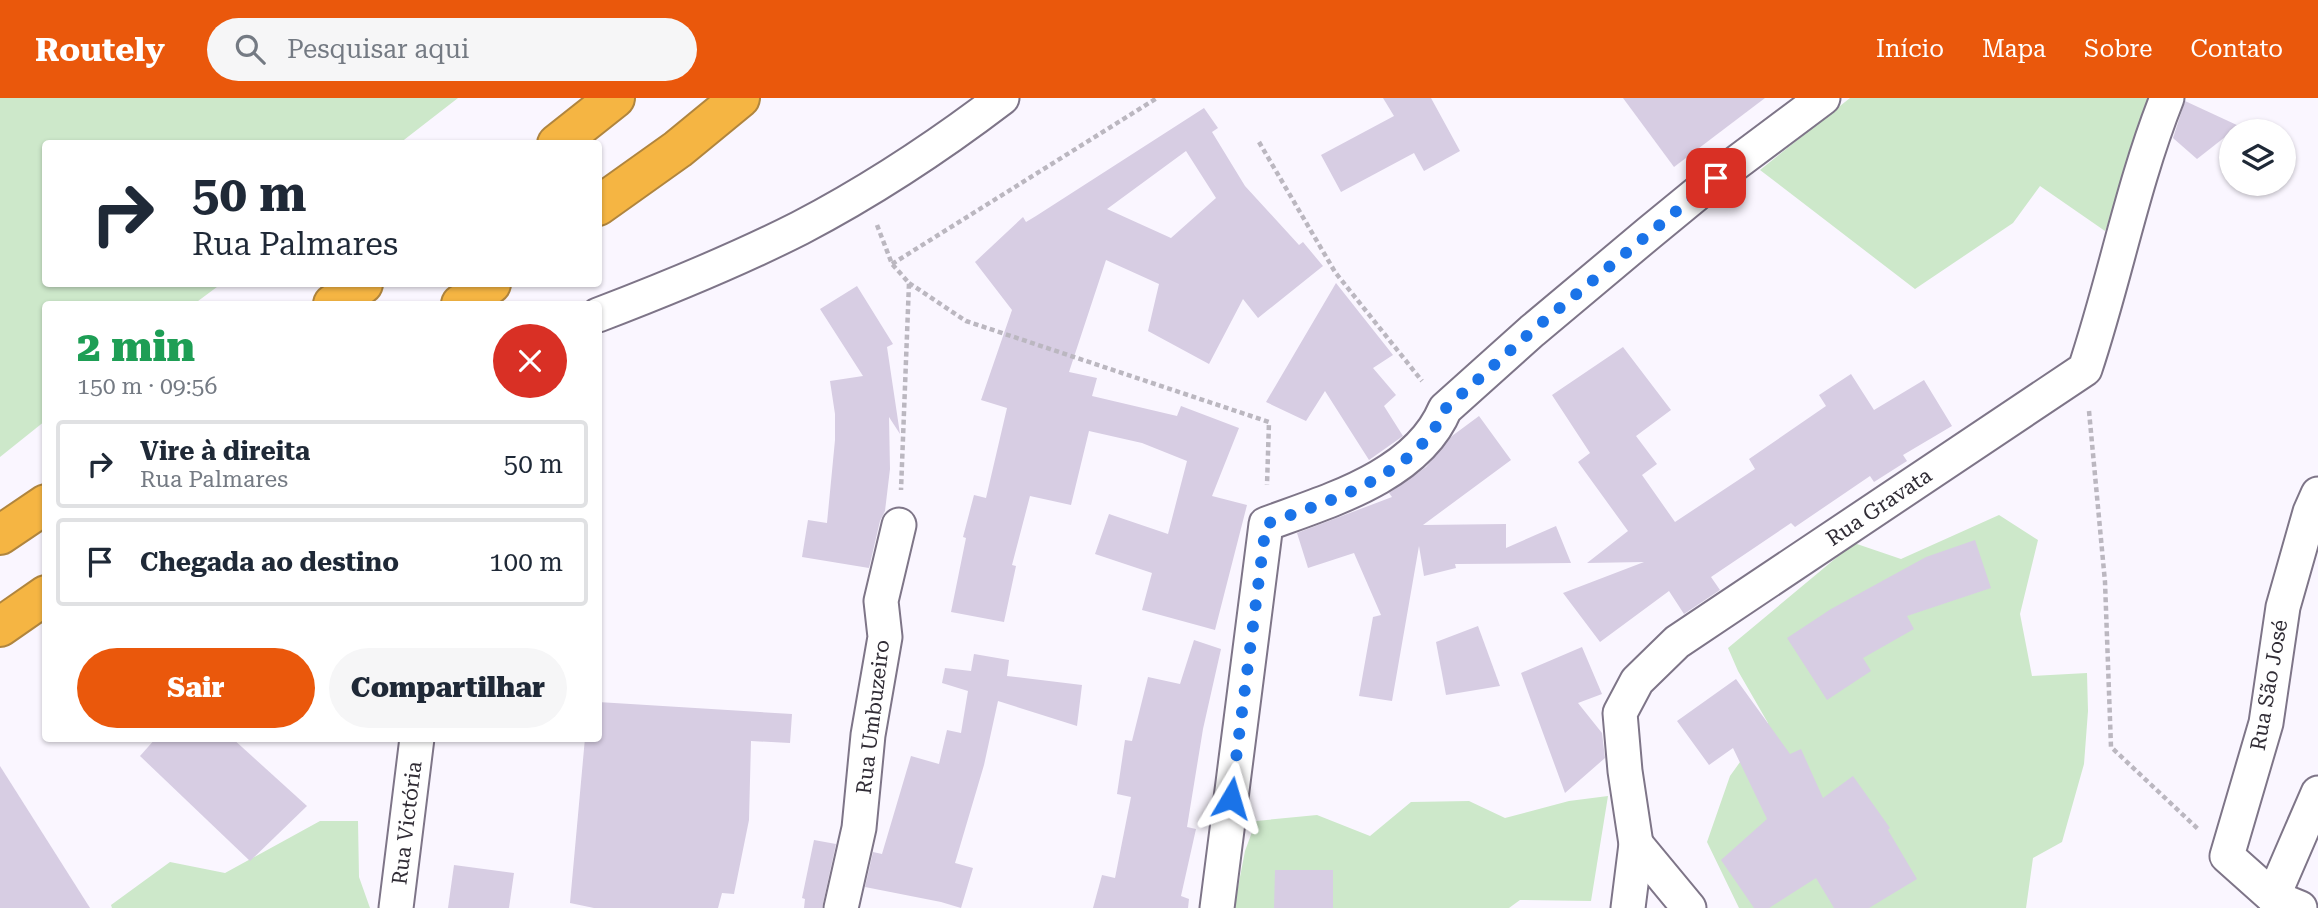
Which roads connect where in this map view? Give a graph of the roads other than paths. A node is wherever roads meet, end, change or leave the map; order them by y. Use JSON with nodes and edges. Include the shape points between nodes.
{"nodes":[{"id":1,"x":615,"y":98,"type":"edge"},
{"id":2,"x":740,"y":98,"type":"edge"},
{"id":3,"x":1002,"y":98,"type":"edge"},
{"id":4,"x":1823,"y":98,"type":"edge"},
{"id":5,"x":2166,"y":98,"type":"edge"},
{"id":6,"x":562,"y":140,"type":"edge"},
{"id":7,"x":602,"y":203,"type":"edge"},
{"id":8,"x":358,"y":287,"type":"edge"},
{"id":9,"x":486,"y":287,"type":"edge"},
{"id":10,"x":338,"y":301,"type":"edge"},
{"id":11,"x":466,"y":301,"type":"edge"},
{"id":12,"x":602,"y":313,"type":"edge"},
{"id":13,"x":2318,"y":494,"type":"edge"},
{"id":14,"x":42,"y":507,"type":"edge"},
{"id":15,"x":899,"y":525,"type":"road end"},
{"id":16,"x":0,"y":535,"type":"edge"},
{"id":17,"x":42,"y":598,"type":"edge"},
{"id":18,"x":0,"y":627,"type":"edge"},
{"id":19,"x":417,"y":742,"type":"edge"},
{"id":20,"x":2318,"y":793,"type":"edge"},
{"id":21,"x":1636,"y":844,"type":"junction"},
{"id":22,"x":2287,"y":902,"type":"edge"},
{"id":23,"x":396,"y":908,"type":"edge"},
{"id":24,"x":841,"y":908,"type":"edge"},
{"id":25,"x":1217,"y":908,"type":"edge"},
{"id":26,"x":1628,"y":908,"type":"edge"},
{"id":27,"x":1689,"y":908,"type":"edge"}],
"edges":[{"from":1,"to":6,"type":"highway"},
{"from":2,"to":7,"type":"highway"},
{"from":3,"to":12,"type":"street","via":[[864,192],[799,229]]},
{"from":4,"to":25,"type":"street","via":[[1716,178],[1532,331],[1445,409],[1437,427],[1414,452],[1353,492],[1266,524]]},
{"from":5,"to":21,"type":"street","name":"Rua Gravata","via":[[2085,369],[1677,642],[1637,681],[1620,713]]},
{"from":8,"to":10,"type":"highway"},
{"from":9,"to":11,"type":"highway"},
{"from":13,"to":22,"type":"street","name":"Rua São José","via":[[2283,607],[2266,723],[2227,856]]},
{"from":14,"to":16,"type":"highway"},
{"from":15,"to":24,"type":"street","name":"Rua Umbuzeiro","via":[[881,601],[885,637],[868,735],[859,828]]},
{"from":17,"to":18,"type":"highway"},
{"from":19,"to":23,"type":"street","name":"Rua Victória"},
{"from":20,"to":22,"type":"street"},
{"from":21,"to":26,"type":"street","name":"Rua Gravata"},
{"from":21,"to":27,"type":"street"}]}
